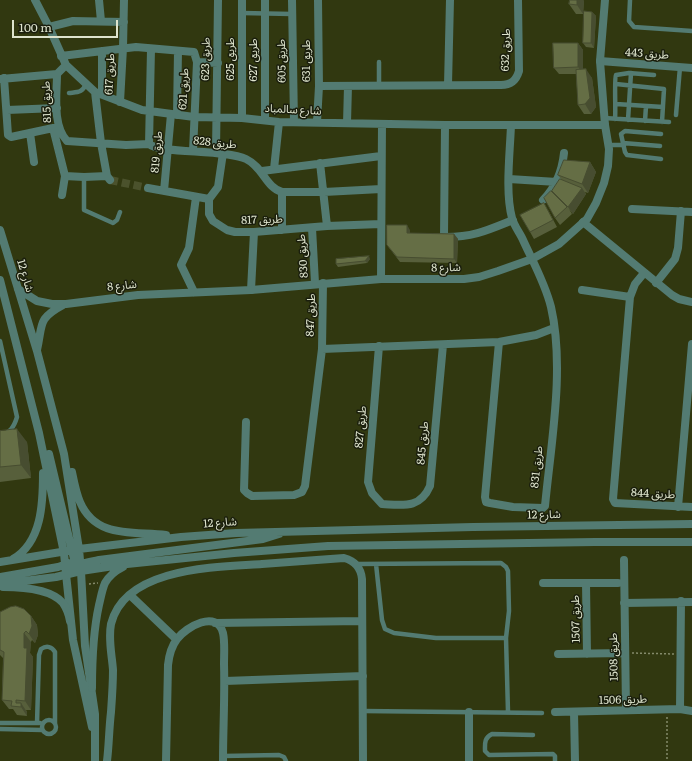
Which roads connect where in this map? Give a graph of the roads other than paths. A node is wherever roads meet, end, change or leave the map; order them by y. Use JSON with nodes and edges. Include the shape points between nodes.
{"nodes":[{"id":1,"x":35,"y":0,"type":"edge"},
{"id":2,"x":99,"y":0,"type":"edge"},
{"id":3,"x":124,"y":0,"type":"edge"},
{"id":4,"x":218,"y":0,"type":"edge"},
{"id":5,"x":242,"y":0,"type":"edge"},
{"id":6,"x":265,"y":0,"type":"edge"},
{"id":7,"x":292,"y":0,"type":"edge"},
{"id":8,"x":318,"y":0,"type":"edge"},
{"id":9,"x":450,"y":0,"type":"edge"},
{"id":10,"x":518,"y":0,"type":"edge"},
{"id":11,"x":605,"y":0,"type":"edge"},
{"id":12,"x":630,"y":0,"type":"edge"},
{"id":13,"x":242,"y":13,"type":"junction"},
{"id":14,"x":265,"y":13,"type":"junction"},
{"id":15,"x":292,"y":14,"type":"junction"},
{"id":16,"x":101,"y":21,"type":"junction"},
{"id":17,"x":124,"y":22,"type":"junction"},
{"id":18,"x":49,"y":27,"type":"junction"},
{"id":19,"x":692,"y":31,"type":"edge"},
{"id":20,"x":123,"y":48,"type":"junction"},
{"id":21,"x":151,"y":49,"type":"junction"},
{"id":22,"x":102,"y":51,"type":"junction"},
{"id":23,"x":178,"y":51,"type":"junction"},
{"id":24,"x":61,"y":56,"type":"junction"},
{"id":25,"x":196,"y":58,"type":"junction"},
{"id":26,"x":600,"y":61,"type":"junction"},
{"id":27,"x":379,"y":62,"type":"dead end"},
{"id":28,"x":218,"y":63,"type":"junction"},
{"id":29,"x":66,"y":65,"type":"junction"},
{"id":30,"x":680,"y":68,"type":"junction"},
{"id":31,"x":692,"y":68,"type":"edge"},
{"id":32,"x":632,"y":73,"type":"junction"},
{"id":33,"x":57,"y":74,"type":"junction"},
{"id":34,"x":654,"y":76,"type":"dead end"},
{"id":35,"x":2,"y":78,"type":"edge"},
{"id":36,"x":86,"y":84,"type":"junction"},
{"id":37,"x":616,"y":84,"type":"junction"},
{"id":38,"x":448,"y":85,"type":"junction"},
{"id":39,"x":319,"y":86,"type":"junction"},
{"id":40,"x":348,"y":86,"type":"junction"},
{"id":41,"x":379,"y":86,"type":"junction"},
{"id":42,"x":630,"y":86,"type":"junction"},
{"id":43,"x":69,"y":93,"type":"dead end"},
{"id":44,"x":99,"y":93,"type":"junction"},
{"id":45,"x":120,"y":102,"type":"junction"},
{"id":46,"x":616,"y":104,"type":"junction"},
{"id":47,"x":629,"y":105,"type":"junction"},
{"id":48,"x":646,"y":106,"type":"junction"},
{"id":49,"x":663,"y":107,"type":"junction"},
{"id":50,"x":57,"y":108,"type":"junction"},
{"id":51,"x":7,"y":110,"type":"junction"},
{"id":52,"x":150,"y":111,"type":"junction"},
{"id":53,"x":174,"y":115,"type":"junction"},
{"id":54,"x":676,"y":116,"type":"dead end"},
{"id":55,"x":194,"y":117,"type":"junction"},
{"id":56,"x":216,"y":118,"type":"junction"},
{"id":57,"x":242,"y":118,"type":"junction"},
{"id":58,"x":616,"y":119,"type":"junction"},
{"id":59,"x":265,"y":120,"type":"junction"},
{"id":60,"x":628,"y":120,"type":"junction"},
{"id":61,"x":604,"y":121,"type":"junction"},
{"id":62,"x":645,"y":121,"type":"junction"},
{"id":63,"x":279,"y":122,"type":"junction"},
{"id":64,"x":294,"y":122,"type":"junction"},
{"id":65,"x":317,"y":122,"type":"junction"},
{"id":66,"x":662,"y":122,"type":"junction"},
{"id":67,"x":669,"y":122,"type":"dead end"},
{"id":68,"x":347,"y":123,"type":"junction"},
{"id":69,"x":382,"y":124,"type":"junction"},
{"id":70,"x":445,"y":125,"type":"junction"},
{"id":71,"x":511,"y":125,"type":"junction"},
{"id":72,"x":56,"y":128,"type":"junction"},
{"id":73,"x":30,"y":132,"type":"junction"},
{"id":74,"x":661,"y":134,"type":"dead end"},
{"id":75,"x":101,"y":143,"type":"junction"},
{"id":76,"x":149,"y":144,"type":"junction"},
{"id":77,"x":623,"y":144,"type":"junction"},
{"id":78,"x":608,"y":145,"type":"junction"},
{"id":79,"x":660,"y":146,"type":"dead end"},
{"id":80,"x":169,"y":149,"type":"junction"},
{"id":81,"x":193,"y":151,"type":"junction"},
{"id":82,"x":219,"y":152,"type":"junction"},
{"id":83,"x":564,"y":153,"type":"dead end"},
{"id":84,"x":381,"y":156,"type":"junction"},
{"id":85,"x":662,"y":159,"type":"dead end"},
{"id":86,"x":34,"y":162,"type":"dead end"},
{"id":87,"x":320,"y":163,"type":"junction"},
{"id":88,"x":274,"y":169,"type":"junction"},
{"id":89,"x":262,"y":171,"type":"junction"},
{"id":90,"x":65,"y":176,"type":"junction"},
{"id":91,"x":84,"y":177,"type":"junction"},
{"id":92,"x":509,"y":178,"type":"junction"},
{"id":93,"x":557,"y":182,"type":"junction"},
{"id":94,"x":148,"y":188,"type":"tunnel mouth"},
{"id":95,"x":381,"y":189,"type":"junction"},
{"id":96,"x":164,"y":191,"type":"junction"},
{"id":97,"x":282,"y":192,"type":"junction"},
{"id":98,"x":324,"y":192,"type":"junction"},
{"id":99,"x":62,"y":195,"type":"dead end"},
{"id":100,"x":196,"y":197,"type":"junction"},
{"id":101,"x":209,"y":199,"type":"junction"},
{"id":102,"x":543,"y":200,"type":"edge"},
{"id":103,"x":632,"y":209,"type":"dead end"},
{"id":104,"x":681,"y":211,"type":"junction"},
{"id":105,"x":120,"y":212,"type":"dead end"},
{"id":106,"x":692,"y":212,"type":"edge"},
{"id":107,"x":512,"y":220,"type":"junction"},
{"id":108,"x":583,"y":222,"type":"junction"},
{"id":109,"x":381,"y":224,"type":"junction"},
{"id":110,"x":327,"y":226,"type":"junction"},
{"id":111,"x":312,"y":228,"type":"junction"},
{"id":112,"x":0,"y":230,"type":"edge"},
{"id":113,"x":282,"y":230,"type":"junction"},
{"id":114,"x":254,"y":232,"type":"junction"},
{"id":115,"x":532,"y":259,"type":"junction"},
{"id":116,"x":644,"y":273,"type":"junction"},
{"id":117,"x":381,"y":279,"type":"junction"},
{"id":118,"x":0,"y":280,"type":"edge"},
{"id":119,"x":319,"y":283,"type":"junction"},
{"id":120,"x":656,"y":283,"type":"junction"},
{"id":121,"x":18,"y":289,"type":"junction"},
{"id":122,"x":251,"y":290,"type":"junction"},
{"id":123,"x":582,"y":290,"type":"dead end"},
{"id":124,"x":194,"y":292,"type":"junction"},
{"id":125,"x":630,"y":296,"type":"junction"},
{"id":126,"x":692,"y":302,"type":"edge"},
{"id":127,"x":66,"y":304,"type":"junction"},
{"id":128,"x":554,"y":328,"type":"junction"},
{"id":129,"x":0,"y":341,"type":"edge"},
{"id":130,"x":499,"y":342,"type":"junction"},
{"id":131,"x":692,"y":344,"type":"edge"},
{"id":132,"x":443,"y":345,"type":"junction"},
{"id":133,"x":379,"y":346,"type":"junction"},
{"id":134,"x":322,"y":349,"type":"junction"},
{"id":135,"x":37,"y":351,"type":"junction"},
{"id":136,"x":691,"y":370,"type":"edge"},
{"id":137,"x":31,"y":400,"type":"junction"},
{"id":138,"x":246,"y":422,"type":"dead end"},
{"id":139,"x":0,"y":436,"type":"edge"},
{"id":140,"x":688,"y":438,"type":"edge"},
{"id":141,"x":42,"y":450,"type":"junction"},
{"id":142,"x":64,"y":454,"type":"junction"},
{"id":143,"x":382,"y":504,"type":"joint"},
{"id":144,"x":678,"y":506,"type":"junction"},
{"id":145,"x":692,"y":507,"type":"edge"},
{"id":146,"x":692,"y":524,"type":"edge"},
{"id":147,"x":290,"y":531,"type":"junction"},
{"id":148,"x":181,"y":537,"type":"junction"},
{"id":149,"x":692,"y":542,"type":"edge"},
{"id":150,"x":72,"y":551,"type":"junction"},
{"id":151,"x":11,"y":560,"type":"junction"},
{"id":152,"x":624,"y":560,"type":"dead end"},
{"id":153,"x":0,"y":562,"type":"edge"},
{"id":154,"x":127,"y":564,"type":"junction"},
{"id":155,"x":356,"y":564,"type":"junction"},
{"id":156,"x":376,"y":564,"type":"junction"},
{"id":157,"x":65,"y":565,"type":"junction"},
{"id":158,"x":78,"y":565,"type":"junction"},
{"id":159,"x":66,"y":574,"type":"junction"},
{"id":160,"x":0,"y":577,"type":"edge"},
{"id":161,"x":543,"y":583,"type":"dead end"},
{"id":162,"x":586,"y":583,"type":"junction"},
{"id":163,"x":0,"y":584,"type":"edge"},
{"id":164,"x":618,"y":584,"type":"dead end"},
{"id":165,"x":0,"y":587,"type":"edge"},
{"id":166,"x":130,"y":595,"type":"junction"},
{"id":167,"x":681,"y":602,"type":"junction"},
{"id":168,"x":692,"y":602,"type":"edge"},
{"id":169,"x":624,"y":603,"type":"junction"},
{"id":170,"x":70,"y":621,"type":"junction"},
{"id":171,"x":362,"y":621,"type":"junction"},
{"id":172,"x":215,"y":624,"type":"junction"},
{"id":173,"x":506,"y":638,"type":"junction"},
{"id":174,"x":176,"y":639,"type":"junction"},
{"id":175,"x":624,"y":653,"type":"junction"},
{"id":176,"x":558,"y":654,"type":"dead end"},
{"id":177,"x":587,"y":654,"type":"junction"},
{"id":178,"x":363,"y":676,"type":"junction"},
{"id":179,"x":225,"y":681,"type":"junction"},
{"id":180,"x":92,"y":688,"type":"junction"},
{"id":181,"x":680,"y":709,"type":"junction"},
{"id":182,"x":626,"y":710,"type":"junction"},
{"id":183,"x":363,"y":711,"type":"junction"},
{"id":184,"x":692,"y":711,"type":"edge"},
{"id":185,"x":469,"y":712,"type":"junction"},
{"id":186,"x":508,"y":712,"type":"junction"},
{"id":187,"x":555,"y":712,"type":"dead end"},
{"id":188,"x":574,"y":712,"type":"junction"},
{"id":189,"x":542,"y":713,"type":"dead end"},
{"id":190,"x":37,"y":722,"type":"junction"},
{"id":191,"x":0,"y":723,"type":"edge"},
{"id":192,"x":44,"y":723,"type":"junction"},
{"id":193,"x":55,"y":723,"type":"junction"},
{"id":194,"x":0,"y":729,"type":"edge"},
{"id":195,"x":42,"y":730,"type":"junction"},
{"id":196,"x":533,"y":735,"type":"dead end"},
{"id":197,"x":94,"y":742,"type":"junction"},
{"id":198,"x":223,"y":758,"type":"edge"},
{"id":199,"x":95,"y":761,"type":"edge"},
{"id":200,"x":107,"y":761,"type":"edge"},
{"id":201,"x":166,"y":761,"type":"edge"},
{"id":202,"x":286,"y":761,"type":"edge"},
{"id":203,"x":363,"y":761,"type":"edge"},
{"id":204,"x":469,"y":761,"type":"edge"},
{"id":205,"x":555,"y":761,"type":"edge"},
{"id":206,"x":575,"y":761,"type":"edge"}],
"edges":[{"from":1,"to":18,"type":"street","name":"شارع سالمباد"},
{"from":2,"to":16,"type":"street"},
{"from":3,"to":17,"type":"street","name":"طريق 617"},
{"from":4,"to":28,"type":"street","name":"طريق 623"},
{"from":5,"to":13,"type":"street","name":"طريق 625"},
{"from":6,"to":14,"type":"street","name":"طريق 627"},
{"from":7,"to":15,"type":"street","name":"طريق 605"},
{"from":8,"to":39,"type":"street","name":"طريق 631"},
{"from":9,"to":38,"type":"street"},
{"from":10,"to":38,"type":"street","name":"طريق 632","via":[[519,71],[515,81],[506,85]]},
{"from":11,"to":26,"type":"street","name":"شارع 8"},
{"from":12,"to":19,"type":"lane","via":[[629,21],[634,27]]},
{"from":13,"to":14,"type":"lane"},
{"from":13,"to":57,"type":"street","name":"طريق 625"},
{"from":14,"to":15,"type":"lane"},
{"from":14,"to":59,"type":"street","name":"طريق 627"},
{"from":15,"to":64,"type":"street","name":"طريق 605"},
{"from":16,"to":17,"type":"street"},
{"from":16,"to":18,"type":"street","via":[[73,21]]},
{"from":17,"to":20,"type":"street","name":"طريق 617"},
{"from":18,"to":24,"type":"street","name":"شارع سالمباد"},
{"from":20,"to":21,"type":"street","via":[[136,46]]},
{"from":20,"to":22,"type":"street"},
{"from":20,"to":45,"type":"street","name":"طريق 617"},
{"from":21,"to":23,"type":"street"},
{"from":21,"to":52,"type":"street"},
{"from":22,"to":24,"type":"street"},
{"from":22,"to":44,"type":"street"},
{"from":23,"to":25,"type":"street","via":[[194,52]]},
{"from":23,"to":53,"type":"street","name":"طريق 819"},
{"from":24,"to":29,"type":"street","name":"شارع سالمباد"},
{"from":25,"to":28,"type":"street","name":"طريق 621"},
{"from":25,"to":55,"type":"street","name":"طريق 621"},
{"from":26,"to":30,"type":"street","name":"طريق 443"},
{"from":26,"to":61,"type":"street","name":"شارع 8"},
{"from":27,"to":41,"type":"lane"},
{"from":28,"to":56,"type":"street","name":"طريق 623"},
{"from":29,"to":33,"type":"street"},
{"from":29,"to":36,"type":"street","name":"شارع سالمباد"},
{"from":30,"to":31,"type":"street","name":"طريق 443"},
{"from":30,"to":54,"type":"lane"},
{"from":32,"to":34,"type":"lane"},
{"from":32,"to":37,"type":"lane","via":[[616,75]]},
{"from":32,"to":42,"type":"lane"},
{"from":33,"to":35,"type":"street"},
{"from":33,"to":50,"type":"street","name":"طريق 815"},
{"from":35,"to":51,"type":"street"},
{"from":36,"to":43,"type":"lane","via":[[80,92]]},
{"from":36,"to":44,"type":"street","name":"شارع سالمباد"},
{"from":37,"to":42,"type":"lane"},
{"from":37,"to":46,"type":"lane"},
{"from":38,"to":41,"type":"street","name":"طريق 632"},
{"from":39,"to":40,"type":"street","name":"طريق 632"},
{"from":39,"to":65,"type":"street","name":"طريق 631"},
{"from":40,"to":41,"type":"street","name":"طريق 632"},
{"from":40,"to":68,"type":"street"},
{"from":42,"to":47,"type":"lane"},
{"from":42,"to":49,"type":"lane","via":[[663,88]]},
{"from":44,"to":45,"type":"street","name":"شارع سالمباد"},
{"from":44,"to":75,"type":"street"},
{"from":45,"to":52,"type":"street","name":"شارع سالمباد"},
{"from":46,"to":47,"type":"lane"},
{"from":46,"to":58,"type":"lane"},
{"from":47,"to":48,"type":"lane"},
{"from":47,"to":60,"type":"lane"},
{"from":48,"to":49,"type":"lane"},
{"from":48,"to":62,"type":"lane"},
{"from":49,"to":66,"type":"lane"},
{"from":50,"to":51,"type":"street"},
{"from":50,"to":72,"type":"street","name":"طريق 815"},
{"from":51,"to":73,"type":"street","via":[[8,135],[11,137]]},
{"from":52,"to":53,"type":"street","name":"شارع سالمباد"},
{"from":52,"to":76,"type":"street"},
{"from":53,"to":55,"type":"street","name":"شارع سالمباد"},
{"from":53,"to":80,"type":"street","name":"طريق 819"},
{"from":55,"to":56,"type":"street","name":"شارع سالمباد"},
{"from":55,"to":81,"type":"street"},
{"from":56,"to":57,"type":"street","name":"شارع سالمباد"},
{"from":56,"to":82,"type":"street"},
{"from":57,"to":59,"type":"street","name":"شارع سالمباد"},
{"from":58,"to":60,"type":"lane"},
{"from":58,"to":61,"type":"lane"},
{"from":59,"to":63,"type":"street","name":"شارع سالمباد"},
{"from":60,"to":62,"type":"lane"},
{"from":61,"to":71,"type":"street","name":"شارع سالمباد"},
{"from":61,"to":78,"type":"street","name":"شارع 8"},
{"from":62,"to":66,"type":"lane"},
{"from":63,"to":64,"type":"street","name":"شارع سالمباد"},
{"from":63,"to":88,"type":"street"},
{"from":64,"to":65,"type":"street","name":"شارع سالمباد"},
{"from":65,"to":68,"type":"street","name":"شارع سالمباد"},
{"from":66,"to":67,"type":"lane"},
{"from":68,"to":69,"type":"street","name":"شارع سالمباد"},
{"from":69,"to":70,"type":"street","name":"شارع سالمباد"},
{"from":69,"to":84,"type":"street"},
{"from":70,"to":71,"type":"street","name":"شارع سالمباد"},
{"from":70,"to":107,"type":"street","via":[[441,237],[476,235]]},
{"from":71,"to":92,"type":"street","name":"طريق 831"},
{"from":72,"to":73,"type":"street"},
{"from":72,"to":75,"type":"street","name":"طريق 828","via":[[66,141]]},
{"from":72,"to":90,"type":"street","name":"طريق 815"},
{"from":73,"to":86,"type":"street"},
{"from":74,"to":77,"type":"lane","via":[[624,132],[621,134]]},
{"from":75,"to":76,"type":"street","name":"طريق 828"},
{"from":75,"to":91,"type":"street","via":[[108,178]]},
{"from":76,"to":80,"type":"street","name":"طريق 828"},
{"from":77,"to":78,"type":"lane"},
{"from":77,"to":79,"type":"lane"},
{"from":77,"to":85,"type":"lane","via":[[627,155]]},
{"from":78,"to":108,"type":"street","name":"شارع 8","via":[[608,166],[604,183],[596,203]]},
{"from":80,"to":81,"type":"street","name":"طريق 828"},
{"from":80,"to":96,"type":"street","name":"طريق 819"},
{"from":81,"to":82,"type":"street","name":"طريق 828"},
{"from":82,"to":89,"type":"street","name":"طريق 828","via":[[246,159]]},
{"from":82,"to":101,"type":"street","via":[[218,187]]},
{"from":83,"to":93,"type":"street"},
{"from":84,"to":87,"type":"street"},
{"from":84,"to":95,"type":"street"},
{"from":87,"to":88,"type":"street"},
{"from":87,"to":98,"type":"street"},
{"from":88,"to":89,"type":"street"},
{"from":89,"to":97,"type":"street","via":[[273,188]]},
{"from":90,"to":91,"type":"street"},
{"from":90,"to":99,"type":"street"},
{"from":91,"to":105,"type":"lane","via":[[85,211],[113,222],[117,220]]},
{"from":92,"to":93,"type":"street"},
{"from":92,"to":107,"type":"street","name":"طريق 831"},
{"from":93,"to":102,"type":"street"},
{"from":94,"to":96,"type":"street"},
{"from":95,"to":98,"type":"street"},
{"from":95,"to":109,"type":"street"},
{"from":96,"to":100,"type":"street"},
{"from":97,"to":98,"type":"street"},
{"from":97,"to":113,"type":"street"},
{"from":98,"to":110,"type":"street"},
{"from":100,"to":101,"type":"street"},
{"from":100,"to":124,"type":"street","via":[[189,248],[181,265]]},
{"from":101,"to":114,"type":"street","name":"طريق 817","via":[[209,214],[219,226],[235,232]]},
{"from":103,"to":104,"type":"street"},
{"from":104,"to":106,"type":"street"},
{"from":104,"to":120,"type":"street","via":[[675,258]]},
{"from":107,"to":115,"type":"street","name":"طريق 831"},
{"from":108,"to":115,"type":"street","name":"شارع 8","via":[[559,244]]},
{"from":108,"to":116,"type":"street"},
{"from":109,"to":110,"type":"street","name":"طريق 817"},
{"from":109,"to":117,"type":"street"},
{"from":110,"to":111,"type":"street","name":"طريق 817"},
{"from":111,"to":113,"type":"street","name":"طريق 817"},
{"from":111,"to":119,"type":"street","name":"طريق 830"},
{"from":112,"to":121,"type":"street","name":"شارع 12"},
{"from":113,"to":114,"type":"street","name":"طريق 817"},
{"from":114,"to":122,"type":"street"},
{"from":115,"to":117,"type":"street","name":"شارع 8","via":[[479,277],[464,279]]},
{"from":115,"to":128,"type":"street","name":"طريق 831","via":[[545,287]]},
{"from":116,"to":120,"type":"street"},
{"from":116,"to":125,"type":"street"},
{"from":117,"to":119,"type":"street","name":"شارع 8"},
{"from":118,"to":137,"type":"street"},
{"from":119,"to":122,"type":"street","name":"شارع 8"},
{"from":119,"to":134,"type":"street","name":"طريق 847"},
{"from":120,"to":126,"type":"street","via":[[679,299]]},
{"from":121,"to":127,"type":"street","name":"شارع 8","via":[[37,301]]},
{"from":121,"to":135,"type":"street","name":"شارع 12"},
{"from":122,"to":124,"type":"street","name":"شارع 8"},
{"from":123,"to":125,"type":"street"},
{"from":124,"to":127,"type":"street","name":"شارع 8","via":[[138,295]]},
{"from":125,"to":144,"type":"street","name":"طريق 844","via":[[613,499],[615,503],[642,506]]},
{"from":127,"to":135,"type":"street","name":"شارع 8","via":[[45,316]]},
{"from":128,"to":130,"type":"street","via":[[536,335]]},
{"from":128,"to":130,"type":"street","name":"طريق 831","via":[[557,361],[545,506],[542,508],[513,507],[486,502]]},
{"from":129,"to":139,"type":"lane","via":[[17,417],[12,429]]},
{"from":130,"to":132,"type":"street"},
{"from":131,"to":136,"type":"street"},
{"from":132,"to":133,"type":"street"},
{"from":132,"to":143,"type":"street","name":"طريق 845","via":[[430,486],[422,499],[412,504]]},
{"from":133,"to":134,"type":"street"},
{"from":133,"to":143,"type":"street","name":"طريق 827","via":[[368,482]]},
{"from":134,"to":138,"type":"street","name":"طريق 847","via":[[305,486],[302,492],[294,495],[252,496],[244,490]]},
{"from":135,"to":142,"type":"street","name":"شارع 12"},
{"from":136,"to":140,"type":"street"},
{"from":137,"to":141,"type":"street"},
{"from":137,"to":150,"type":"street","via":[[37,407]]},
{"from":140,"to":144,"type":"street"},
{"from":141,"to":150,"type":"street"},
{"from":141,"to":151,"type":"street","via":[[43,481],[39,522],[31,541]]},
{"from":142,"to":148,"type":"street","via":[[79,501],[92,520],[115,531]]},
{"from":142,"to":150,"type":"street","name":"شارع 12"},
{"from":144,"to":145,"type":"street","name":"طريق 844"},
{"from":146,"to":147,"type":"street","name":"شارع 12"},
{"from":147,"to":148,"type":"street","name":"شارع 12"},
{"from":147,"to":158,"type":"street","via":[[263,539],[99,560]]},
{"from":148,"to":150,"type":"street","name":"شارع 12"},
{"from":149,"to":154,"type":"street","via":[[328,546]]},
{"from":150,"to":151,"type":"street","name":"شارع 12"},
{"from":150,"to":157,"type":"street"},
{"from":150,"to":158,"type":"street"},
{"from":151,"to":153,"type":"street","name":"شارع 12"},
{"from":152,"to":169,"type":"street","name":"طريق 1508"},
{"from":154,"to":158,"type":"street"},
{"from":154,"to":180,"type":"street","via":[[113,573],[105,583],[100,600],[94,632]]},
{"from":155,"to":156,"type":"lane"},
{"from":155,"to":166,"type":"street","via":[[344,558],[190,570],[158,579]]},
{"from":155,"to":171,"type":"street","via":[[362,573]]},
{"from":156,"to":173,"type":"lane","via":[[385,629],[394,633],[436,638]]},
{"from":156,"to":173,"type":"lane","via":[[501,563],[506,566],[508,572]]},
{"from":157,"to":158,"type":"street"},
{"from":157,"to":159,"type":"street"},
{"from":157,"to":160,"type":"street"},
{"from":158,"to":159,"type":"street"},
{"from":158,"to":180,"type":"street","via":[[82,585],[85,646]]},
{"from":159,"to":163,"type":"street"},
{"from":159,"to":170,"type":"street"},
{"from":161,"to":162,"type":"street","name":"طريق 1507"},
{"from":162,"to":164,"type":"street","name":"طريق 1507"},
{"from":162,"to":177,"type":"street","name":"طريق 1507"},
{"from":165,"to":170,"type":"street","via":[[52,594],[63,604]]},
{"from":166,"to":174,"type":"street"},
{"from":166,"to":200,"type":"street","via":[[115,613],[111,624],[113,682]]},
{"from":167,"to":168,"type":"street"},
{"from":167,"to":169,"type":"street"},
{"from":167,"to":181,"type":"street"},
{"from":169,"to":175,"type":"street","name":"طريق 1508"},
{"from":170,"to":197,"type":"street"},
{"from":171,"to":172,"type":"street"},
{"from":171,"to":178,"type":"street"},
{"from":172,"to":174,"type":"street","via":[[206,622],[193,626]]},
{"from":172,"to":179,"type":"street","via":[[223,634]]},
{"from":173,"to":186,"type":"lane"},
{"from":174,"to":201,"type":"street","via":[[170,651],[168,665]]},
{"from":175,"to":177,"type":"street","name":"طريق 1507"},
{"from":175,"to":182,"type":"street","name":"طريق 1508"},
{"from":176,"to":177,"type":"street","name":"طريق 1507"},
{"from":178,"to":179,"type":"street"},
{"from":178,"to":183,"type":"street"},
{"from":179,"to":198,"type":"street"},
{"from":180,"to":197,"type":"street","via":[[95,714]]},
{"from":181,"to":182,"type":"street","name":"طريق 1506"},
{"from":181,"to":184,"type":"street","name":"طريق 1506"},
{"from":182,"to":188,"type":"street","name":"طريق 1506"},
{"from":183,"to":185,"type":"lane"},
{"from":183,"to":203,"type":"street"},
{"from":185,"to":186,"type":"lane"},
{"from":185,"to":204,"type":"street"},
{"from":186,"to":189,"type":"lane"},
{"from":187,"to":188,"type":"street","name":"طريق 1506"},
{"from":188,"to":206,"type":"street"},
{"from":190,"to":191,"type":"lane"},
{"from":190,"to":192,"type":"lane"},
{"from":190,"to":193,"type":"lane","via":[[39,656],[41,649],[47,647],[55,652]]},
{"from":192,"to":193,"type":"lane","via":[[50,720]]},
{"from":192,"to":195,"type":"lane"},
{"from":193,"to":195,"type":"lane","via":[[54,733],[46,734]]},
{"from":194,"to":195,"type":"lane"},
{"from":196,"to":205,"type":"lane","via":[[492,734],[486,738],[485,751],[489,755],[554,754]]},
{"from":197,"to":199,"type":"street"},
{"from":198,"to":202,"type":"lane","via":[[282,756]]}]}
